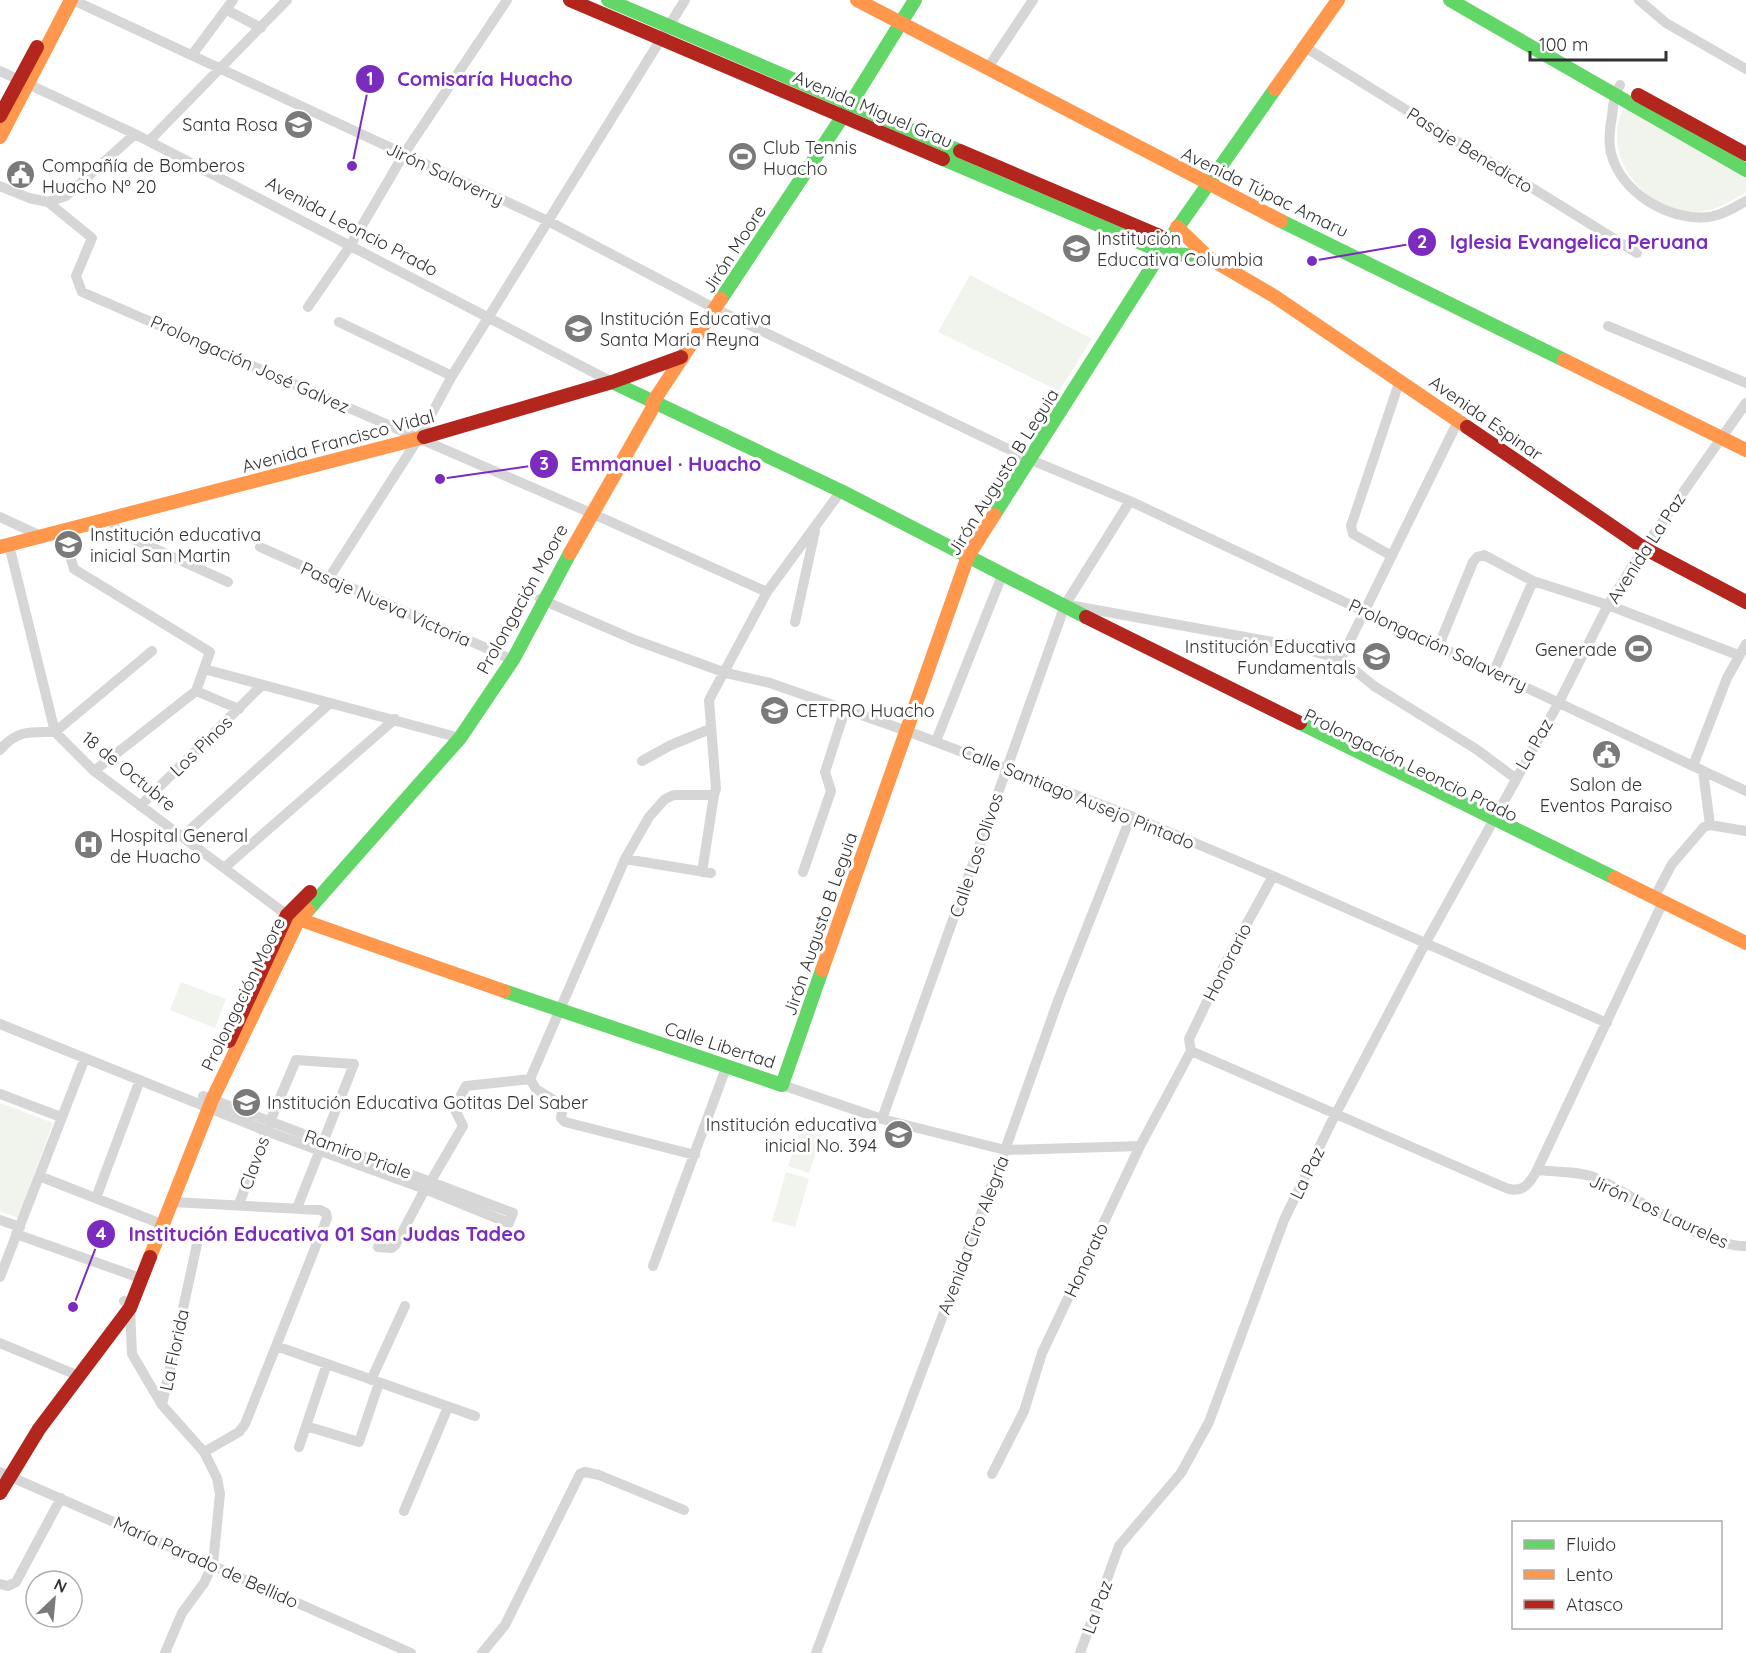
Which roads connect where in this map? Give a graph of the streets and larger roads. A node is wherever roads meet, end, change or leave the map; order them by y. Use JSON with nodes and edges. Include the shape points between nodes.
{"nodes":[{"id":1,"x":63,"y":0,"type":"edge"},
{"id":2,"x":72,"y":0,"type":"edge"},
{"id":3,"x":287,"y":0,"type":"edge"},
{"id":4,"x":507,"y":0,"type":"edge"},
{"id":5,"x":570,"y":0,"type":"edge"},
{"id":6,"x":608,"y":0,"type":"edge"},
{"id":7,"x":685,"y":0,"type":"edge"},
{"id":8,"x":857,"y":0,"type":"edge"},
{"id":9,"x":915,"y":0,"type":"edge"},
{"id":10,"x":1033,"y":0,"type":"edge"},
{"id":11,"x":1338,"y":0,"type":"edge"},
{"id":12,"x":1450,"y":0,"type":"edge"},
{"id":13,"x":1469,"y":0,"type":"edge"},
{"id":14,"x":1640,"y":0,"type":"edge"},
{"id":15,"x":230,"y":5,"type":"edge"},
{"id":16,"x":900,"y":22,"type":"junction"},
{"id":17,"x":669,"y":26,"type":"junction"},
{"id":18,"x":261,"y":28,"type":"junction"},
{"id":19,"x":661,"y":39,"type":"junction"},
{"id":20,"x":1303,"y":46,"type":"junction"},
{"id":21,"x":192,"y":55,"type":"junction"},
{"id":22,"x":987,"y":69,"type":"junction"},
{"id":23,"x":1746,"y":69,"type":"edge"},
{"id":24,"x":220,"y":70,"type":"junction"},
{"id":25,"x":0,"y":71,"type":"edge"},
{"id":26,"x":25,"y":82,"type":"junction"},
{"id":27,"x":1617,"y":89,"type":"junction"},
{"id":28,"x":846,"y":110,"type":"junction"},
{"id":29,"x":0,"y":116,"type":"edge"},
{"id":30,"x":135,"y":134,"type":"junction"},
{"id":31,"x":0,"y":137,"type":"edge"},
{"id":32,"x":149,"y":141,"type":"junction"},
{"id":33,"x":404,"y":154,"type":"junction"},
{"id":34,"x":1746,"y":154,"type":"edge"},
{"id":35,"x":1746,"y":170,"type":"edge"},
{"id":36,"x":1207,"y":185,"type":"junction"},
{"id":37,"x":0,"y":186,"type":"edge"},
{"id":38,"x":1746,"y":201,"type":"edge"},
{"id":39,"x":48,"y":202,"type":"junction"},
{"id":40,"x":548,"y":221,"type":"junction"},
{"id":41,"x":1178,"y":227,"type":"junction"},
{"id":42,"x":350,"y":246,"type":"junction"},
{"id":43,"x":1165,"y":246,"type":"junction"},
{"id":44,"x":1637,"y":253,"type":"dead end"},
{"id":45,"x":1209,"y":258,"type":"junction"},
{"id":46,"x":308,"y":307,"type":"dead end"},
{"id":47,"x":716,"y":309,"type":"junction"},
{"id":48,"x":488,"y":318,"type":"junction"},
{"id":49,"x":339,"y":322,"type":"dead end"},
{"id":50,"x":1608,"y":326,"type":"dead end"},
{"id":51,"x":681,"y":357,"type":"junction"},
{"id":52,"x":452,"y":376,"type":"junction"},
{"id":53,"x":1400,"y":380,"type":"junction"},
{"id":54,"x":612,"y":382,"type":"junction"},
{"id":55,"x":1746,"y":383,"type":"edge"},
{"id":56,"x":653,"y":402,"type":"junction"},
{"id":57,"x":1746,"y":403,"type":"edge"},
{"id":58,"x":1458,"y":421,"type":"junction"},
{"id":59,"x":1721,"y":437,"type":"junction"},
{"id":60,"x":418,"y":439,"type":"junction"},
{"id":61,"x":1746,"y":450,"type":"edge"},
{"id":62,"x":1031,"y":460,"type":"junction"},
{"id":63,"x":841,"y":491,"type":"junction"},
{"id":64,"x":1130,"y":501,"type":"junction"},
{"id":65,"x":587,"y":511,"type":"junction"},
{"id":66,"x":0,"y":518,"type":"edge"},
{"id":67,"x":111,"y":519,"type":"junction"},
{"id":68,"x":815,"y":527,"type":"junction"},
{"id":69,"x":63,"y":532,"type":"junction"},
{"id":70,"x":43,"y":537,"type":"junction"},
{"id":71,"x":4,"y":546,"type":"edge"},
{"id":72,"x":260,"y":547,"type":"dead end"},
{"id":73,"x":1644,"y":548,"type":"junction"},
{"id":74,"x":1390,"y":555,"type":"junction"},
{"id":75,"x":968,"y":556,"type":"junction"},
{"id":76,"x":1003,"y":573,"type":"junction"},
{"id":77,"x":329,"y":578,"type":"junction"},
{"id":78,"x":1533,"y":581,"type":"junction"},
{"id":79,"x":228,"y":582,"type":"dead end"},
{"id":80,"x":767,"y":592,"type":"junction"},
{"id":81,"x":543,"y":600,"type":"junction"},
{"id":82,"x":1746,"y":602,"type":"edge"},
{"id":83,"x":1065,"y":605,"type":"junction"},
{"id":84,"x":1608,"y":605,"type":"junction"},
{"id":85,"x":1365,"y":611,"type":"junction"},
{"id":86,"x":795,"y":622,"type":"dead end"},
{"id":87,"x":1438,"y":645,"type":"junction"},
{"id":88,"x":1746,"y":645,"type":"edge"},
{"id":89,"x":152,"y":651,"type":"dead end"},
{"id":90,"x":1738,"y":656,"type":"junction"},
{"id":91,"x":510,"y":659,"type":"junction"},
{"id":92,"x":1341,"y":659,"type":"junction"},
{"id":93,"x":204,"y":669,"type":"junction"},
{"id":94,"x":1494,"y":671,"type":"junction"},
{"id":95,"x":726,"y":673,"type":"junction"},
{"id":96,"x":262,"y":685,"type":"junction"},
{"id":97,"x":196,"y":691,"type":"junction"},
{"id":98,"x":1559,"y":702,"type":"junction"},
{"id":99,"x":330,"y":703,"type":"junction"},
{"id":100,"x":239,"y":709,"type":"junction"},
{"id":101,"x":845,"y":710,"type":"junction"},
{"id":102,"x":395,"y":719,"type":"junction"},
{"id":103,"x":710,"y":729,"type":"junction"},
{"id":104,"x":907,"y":731,"type":"junction"},
{"id":105,"x":55,"y":732,"type":"junction"},
{"id":106,"x":457,"y":737,"type":"junction"},
{"id":107,"x":936,"y":741,"type":"junction"},
{"id":108,"x":0,"y":750,"type":"edge"},
{"id":109,"x":642,"y":761,"type":"dead end"},
{"id":110,"x":1006,"y":768,"type":"junction"},
{"id":111,"x":1698,"y":768,"type":"junction"},
{"id":112,"x":94,"y":771,"type":"junction"},
{"id":113,"x":1515,"y":778,"type":"junction"},
{"id":114,"x":1746,"y":791,"type":"edge"},
{"id":115,"x":714,"y":795,"type":"junction"},
{"id":116,"x":140,"y":806,"type":"junction"},
{"id":117,"x":1131,"y":816,"type":"junction"},
{"id":118,"x":1492,"y":822,"type":"junction"},
{"id":119,"x":1710,"y":825,"type":"junction"},
{"id":120,"x":1746,"y":831,"type":"edge"},
{"id":121,"x":182,"y":837,"type":"junction"},
{"id":122,"x":625,"y":859,"type":"junction"},
{"id":123,"x":224,"y":868,"type":"junction"},
{"id":124,"x":803,"y":872,"type":"dead end"},
{"id":125,"x":1273,"y":876,"type":"junction"},
{"id":126,"x":1659,"y":903,"type":"junction"},
{"id":127,"x":293,"y":918,"type":"junction"},
{"id":128,"x":1746,"y":943,"type":"edge"},
{"id":129,"x":1425,"y":944,"type":"junction"},
{"id":130,"x":1746,"y":951,"type":"edge"},
{"id":131,"x":558,"y":1010,"type":"junction"},
{"id":132,"x":1607,"y":1023,"type":"junction"},
{"id":133,"x":0,"y":1024,"type":"edge"},
{"id":134,"x":1191,"y":1051,"type":"junction"},
{"id":135,"x":85,"y":1058,"type":"junction"},
{"id":136,"x":727,"y":1065,"type":"junction"},
{"id":137,"x":530,"y":1079,"type":"junction"},
{"id":138,"x":141,"y":1080,"type":"junction"},
{"id":139,"x":782,"y":1085,"type":"junction"},
{"id":140,"x":0,"y":1094,"type":"edge"},
{"id":141,"x":206,"y":1102,"type":"junction"},
{"id":142,"x":1336,"y":1114,"type":"junction"},
{"id":143,"x":61,"y":1118,"type":"junction"},
{"id":144,"x":882,"y":1119,"type":"junction"},
{"id":145,"x":269,"y":1127,"type":"junction"},
{"id":146,"x":322,"y":1146,"type":"junction"},
{"id":147,"x":1140,"y":1146,"type":"junction"},
{"id":148,"x":1005,"y":1150,"type":"junction"},
{"id":149,"x":694,"y":1155,"type":"junction"},
{"id":150,"x":1537,"y":1170,"type":"junction"},
{"id":151,"x":39,"y":1176,"type":"junction"},
{"id":152,"x":428,"y":1185,"type":"junction"},
{"id":153,"x":96,"y":1198,"type":"junction"},
{"id":154,"x":173,"y":1202,"type":"junction"},
{"id":155,"x":239,"y":1204,"type":"junction"},
{"id":156,"x":297,"y":1208,"type":"junction"},
{"id":157,"x":511,"y":1218,"type":"dead end"},
{"id":158,"x":0,"y":1220,"type":"edge"},
{"id":159,"x":159,"y":1223,"type":"junction"},
{"id":160,"x":18,"y":1230,"type":"junction"},
{"id":161,"x":199,"y":1235,"type":"dead end"},
{"id":162,"x":1746,"y":1246,"type":"edge"},
{"id":163,"x":378,"y":1247,"type":"dead end"},
{"id":164,"x":653,"y":1266,"type":"dead end"},
{"id":165,"x":0,"y":1277,"type":"edge"},
{"id":166,"x":138,"y":1277,"type":"junction"},
{"id":167,"x":127,"y":1305,"type":"junction"},
{"id":168,"x":405,"y":1306,"type":"dead end"},
{"id":169,"x":0,"y":1343,"type":"edge"},
{"id":170,"x":276,"y":1347,"type":"junction"},
{"id":171,"x":327,"y":1364,"type":"junction"},
{"id":172,"x":75,"y":1373,"type":"junction"},
{"id":173,"x":375,"y":1381,"type":"junction"},
{"id":174,"x":162,"y":1405,"type":"junction"},
{"id":175,"x":448,"y":1407,"type":"junction"},
{"id":176,"x":475,"y":1416,"type":"dead end"},
{"id":177,"x":306,"y":1426,"type":"junction"},
{"id":178,"x":299,"y":1447,"type":"dead end"},
{"id":179,"x":204,"y":1452,"type":"junction"},
{"id":180,"x":992,"y":1474,"type":"dead end"},
{"id":181,"x":3,"y":1475,"type":"edge"},
{"id":182,"x":0,"y":1493,"type":"edge"},
{"id":183,"x":61,"y":1498,"type":"junction"},
{"id":184,"x":404,"y":1510,"type":"dead end"},
{"id":185,"x":684,"y":1510,"type":"dead end"},
{"id":186,"x":213,"y":1564,"type":"junction"},
{"id":187,"x":0,"y":1584,"type":"edge"},
{"id":188,"x":165,"y":1653,"type":"edge"},
{"id":189,"x":411,"y":1653,"type":"edge"},
{"id":190,"x":482,"y":1653,"type":"edge"},
{"id":191,"x":816,"y":1653,"type":"edge"},
{"id":192,"x":1080,"y":1653,"type":"edge"}],
"edges":[{"from":1,"to":26,"type":"street"},
{"from":2,"to":21,"type":"street","name":"Jirón Salaverry"},
{"from":2,"to":26,"type":"street"},
{"from":3,"to":18,"type":"street"},
{"from":4,"to":33,"type":"street"},
{"from":5,"to":19,"type":"street","name":"Avenida Miguel Grau"},
{"from":6,"to":17,"type":"street","name":"Avenida Miguel Grau"},
{"from":7,"to":17,"type":"street"},
{"from":8,"to":16,"type":"street","name":"Avenida Túpac Amaru"},
{"from":9,"to":16,"type":"street","name":"Jirón Moore"},
{"from":10,"to":22,"type":"street"},
{"from":11,"to":20,"type":"street","name":"Jirón Augusto B Leguia"},
{"from":12,"to":27,"type":"street"},
{"from":13,"to":27,"type":"street"},
{"from":14,"to":23,"type":"street","via":[[1666,23]]},
{"from":15,"to":18,"type":"street"},
{"from":15,"to":21,"type":"street"},
{"from":16,"to":22,"type":"street","name":"Avenida Túpac Amaru"},
{"from":16,"to":28,"type":"street","name":"Jirón Moore"},
{"from":17,"to":19,"type":"street"},
{"from":17,"to":28,"type":"street","name":"Avenida Miguel Grau"},
{"from":18,"to":24,"type":"street"},
{"from":19,"to":28,"type":"street","name":"Avenida Miguel Grau"},
{"from":19,"to":40,"type":"street"},
{"from":20,"to":36,"type":"street","name":"Jirón Augusto B Leguia"},
{"from":20,"to":44,"type":"street","name":"Pasaje Benedicto"},
{"from":21,"to":24,"type":"street","name":"Jirón Salaverry"},
{"from":22,"to":36,"type":"street","name":"Avenida Túpac Amaru"},
{"from":24,"to":32,"type":"street"},
{"from":24,"to":33,"type":"street","name":"Jirón Salaverry"},
{"from":25,"to":26,"type":"street","name":"Avenida Leoncio Prado"},
{"from":26,"to":29,"type":"street"},
{"from":26,"to":30,"type":"street","name":"Avenida Leoncio Prado"},
{"from":26,"to":31,"type":"street"},
{"from":27,"to":34,"type":"street"},
{"from":27,"to":35,"type":"street"},
{"from":27,"to":38,"type":"street","via":[[1610,127],[1611,153],[1623,177],[1640,194],[1659,208],[1684,216],[1710,217]]},
{"from":28,"to":43,"type":"street","name":"Avenida Miguel Grau"},
{"from":28,"to":47,"type":"street","name":"Jirón Moore"},
{"from":30,"to":32,"type":"street","name":"Avenida Leoncio Prado"},
{"from":30,"to":39,"type":"street","via":[[66,196]]},
{"from":32,"to":42,"type":"street","name":"Avenida Leoncio Prado"},
{"from":33,"to":40,"type":"street","name":"Jirón Salaverry"},
{"from":33,"to":42,"type":"street"},
{"from":36,"to":41,"type":"street","name":"Jirón Augusto B Leguia"},
{"from":36,"to":59,"type":"street","name":"Avenida Túpac Amaru"},
{"from":37,"to":39,"type":"street","name":"Prolongación José Galvez"},
{"from":39,"to":60,"type":"street","name":"Prolongación José Galvez","via":[[92,238],[76,276],[82,292]]},
{"from":40,"to":47,"type":"street","name":"Jirón Salaverry"},
{"from":40,"to":48,"type":"street"},
{"from":41,"to":43,"type":"street","name":"Jirón Augusto B Leguia"},
{"from":41,"to":45,"type":"street","name":"Avenida Espinar"},
{"from":42,"to":46,"type":"street"},
{"from":42,"to":48,"type":"street","name":"Avenida Leoncio Prado"},
{"from":43,"to":45,"type":"street","name":"Avenida Espinar"},
{"from":43,"to":62,"type":"street","name":"Jirón Augusto B Leguia"},
{"from":45,"to":53,"type":"street","name":"Avenida Espinar"},
{"from":47,"to":51,"type":"street","name":"Jirón Moore"},
{"from":47,"to":62,"type":"street","name":"Jirón Salaverry"},
{"from":48,"to":52,"type":"street"},
{"from":48,"to":54,"type":"street","name":"Avenida Leoncio Prado"},
{"from":49,"to":52,"type":"street"},
{"from":50,"to":55,"type":"street"},
{"from":51,"to":54,"type":"street","name":"Avenida Francisco Vidal"},
{"from":51,"to":56,"type":"street","name":"Jirón Moore"},
{"from":52,"to":60,"type":"street"},
{"from":53,"to":58,"type":"street","name":"Avenida Espinar"},
{"from":53,"to":74,"type":"street","via":[[1351,526],[1360,540]]},
{"from":54,"to":56,"type":"street","name":"Avenida Leoncio Prado"},
{"from":54,"to":60,"type":"street","name":"Avenida Francisco Vidal"},
{"from":56,"to":63,"type":"street","name":"Prolongación Leoncio Prado"},
{"from":56,"to":65,"type":"street","name":"Jirón Moore"},
{"from":57,"to":59,"type":"street","name":"Avenida La Paz"},
{"from":58,"to":73,"type":"street","name":"Avenida Espinar"},
{"from":58,"to":74,"type":"street"},
{"from":59,"to":61,"type":"street","name":"Avenida Túpac Amaru"},
{"from":59,"to":73,"type":"street","name":"Avenida La Paz"},
{"from":60,"to":65,"type":"street","name":"Prolongación José Galvez"},
{"from":60,"to":67,"type":"street","name":"Avenida Francisco Vidal"},
{"from":60,"to":77,"type":"street"},
{"from":62,"to":64,"type":"street","name":"Prolongación Salaverry"},
{"from":62,"to":75,"type":"street","name":"Jirón Augusto B Leguia"},
{"from":63,"to":68,"type":"street"},
{"from":63,"to":75,"type":"street","name":"Prolongación Leoncio Prado"},
{"from":64,"to":83,"type":"street","name":"Calle Los Olivos"},
{"from":64,"to":85,"type":"street","name":"Prolongación Salaverry"},
{"from":65,"to":80,"type":"street","name":"Prolongación José Galvez"},
{"from":65,"to":81,"type":"street","name":"Prolongación Moore"},
{"from":66,"to":70,"type":"street"},
{"from":67,"to":69,"type":"street","name":"Avenida Francisco Vidal"},
{"from":67,"to":79,"type":"street","via":[[118,532]]},
{"from":68,"to":80,"type":"street"},
{"from":68,"to":86,"type":"street"},
{"from":69,"to":70,"type":"street","name":"Avenida Francisco Vidal"},
{"from":69,"to":93,"type":"street","via":[[74,569],[210,652]]},
{"from":70,"to":71,"type":"street","name":"Avenida Francisco Vidal"},
{"from":71,"to":105,"type":"street"},
{"from":72,"to":77,"type":"street","name":"Pasaje Nueva Victoria"},
{"from":73,"to":82,"type":"street","name":"Avenida Espinar"},
{"from":73,"to":84,"type":"street","name":"Avenida La Paz"},
{"from":74,"to":85,"type":"street"},
{"from":75,"to":76,"type":"street","name":"Prolongación Leoncio Prado"},
{"from":75,"to":104,"type":"street","name":"Jirón Augusto B Leguia"},
{"from":76,"to":83,"type":"street","name":"Prolongación Leoncio Prado"},
{"from":76,"to":107,"type":"street"},
{"from":77,"to":91,"type":"street","name":"Pasaje Nueva Victoria"},
{"from":78,"to":84,"type":"street"},
{"from":78,"to":87,"type":"street","via":[[1484,555],[1477,557]]},
{"from":78,"to":94,"type":"street"},
{"from":80,"to":95,"type":"street"},
{"from":81,"to":91,"type":"street","name":"Prolongación Moore"},
{"from":81,"to":95,"type":"street","name":"Calle Santiago Ausejo Pintado","via":[[635,640]]},
{"from":83,"to":92,"type":"street","name":"Prolongación Leoncio Prado","via":[[1289,645]]},
{"from":83,"to":110,"type":"street","name":"Calle Los Olivos"},
{"from":83,"to":118,"type":"street","name":"Prolongación Leoncio Prado"},
{"from":84,"to":90,"type":"street"},
{"from":84,"to":98,"type":"street","name":"Avenida La Paz"},
{"from":85,"to":87,"type":"street","name":"Prolongación Salaverry"},
{"from":85,"to":92,"type":"street"},
{"from":87,"to":94,"type":"street","name":"Prolongación Salaverry"},
{"from":88,"to":90,"type":"street"},
{"from":89,"to":105,"type":"street"},
{"from":90,"to":111,"type":"street"},
{"from":91,"to":106,"type":"street","name":"Prolongación Moore"},
{"from":92,"to":113,"type":"street","name":"Prolongación Leoncio Prado","via":[[1374,686]]},
{"from":93,"to":96,"type":"street"},
{"from":93,"to":97,"type":"street"},
{"from":94,"to":98,"type":"street","name":"Prolongación Salaverry"},
{"from":95,"to":101,"type":"street","name":"Calle Santiago Ausejo Pintado","via":[[770,683]]},
{"from":95,"to":103,"type":"street","via":[[709,700]]},
{"from":96,"to":99,"type":"street"},
{"from":96,"to":100,"type":"street","name":"Los Pinos"},
{"from":97,"to":100,"type":"street"},
{"from":97,"to":112,"type":"street"},
{"from":98,"to":111,"type":"street","name":"Prolongación Salaverry"},
{"from":98,"to":113,"type":"street","name":"La Paz"},
{"from":99,"to":102,"type":"street"},
{"from":99,"to":121,"type":"street"},
{"from":100,"to":116,"type":"street","name":"Los Pinos"},
{"from":101,"to":104,"type":"street","name":"Calle Santiago Ausejo Pintado"},
{"from":101,"to":124,"type":"street","via":[[825,772],[831,791]]},
{"from":102,"to":106,"type":"street"},
{"from":102,"to":123,"type":"street"},
{"from":103,"to":109,"type":"street"},
{"from":103,"to":115,"type":"street"},
{"from":104,"to":107,"type":"street","name":"Calle Santiago Ausejo Pintado"},
{"from":104,"to":139,"type":"street","name":"Jirón Augusto B Leguia"},
{"from":105,"to":108,"type":"street","via":[[11,737]]},
{"from":105,"to":112,"type":"street","name":"18 de Octubre"},
{"from":106,"to":127,"type":"street","name":"Prolongación Moore"},
{"from":107,"to":110,"type":"street","name":"Calle Santiago Ausejo Pintado"},
{"from":110,"to":117,"type":"street","name":"Calle Santiago Ausejo Pintado"},
{"from":110,"to":144,"type":"street","name":"Calle Los Olivos"},
{"from":111,"to":114,"type":"street","name":"Prolongación Salaverry"},
{"from":111,"to":119,"type":"street"},
{"from":112,"to":116,"type":"street","name":"18 de Octubre"},
{"from":113,"to":118,"type":"street","name":"La Paz"},
{"from":115,"to":122,"type":"street","via":[[674,795],[665,799],[649,817]]},
{"from":115,"to":122,"type":"street","via":[[706,873]]},
{"from":116,"to":121,"type":"street","name":"18 de Octubre"},
{"from":117,"to":125,"type":"street","name":"Calle Santiago Ausejo Pintado"},
{"from":117,"to":148,"type":"street","name":"Avenida Ciro Alegría","via":[[1059,998]]},
{"from":118,"to":126,"type":"street","name":"Prolongación Leoncio Prado"},
{"from":118,"to":129,"type":"street","name":"La Paz"},
{"from":119,"to":120,"type":"street"},
{"from":119,"to":126,"type":"street","via":[[1699,831],[1664,876]]},
{"from":121,"to":123,"type":"street","name":"18 de Octubre"},
{"from":122,"to":131,"type":"street"},
{"from":123,"to":127,"type":"street","name":"18 de Octubre"},
{"from":125,"to":129,"type":"street","name":"Calle Santiago Ausejo Pintado"},
{"from":125,"to":134,"type":"street","name":"Honorario","via":[[1189,1039]]},
{"from":126,"to":128,"type":"street","name":"Prolongación Leoncio Prado"},
{"from":126,"to":130,"type":"street","name":"Prolongación Leoncio Prado"},
{"from":126,"to":132,"type":"street"},
{"from":127,"to":131,"type":"street","name":"Calle Libertad"},
{"from":127,"to":141,"type":"street","name":"Prolongación Moore"},
{"from":129,"to":132,"type":"street","name":"Calle Santiago Ausejo Pintado"},
{"from":129,"to":142,"type":"street","name":"La Paz"},
{"from":131,"to":136,"type":"street","name":"Calle Libertad"},
{"from":131,"to":137,"type":"street"},
{"from":132,"to":150,"type":"street"},
{"from":133,"to":135,"type":"street","name":"Ramiro Priale"},
{"from":134,"to":142,"type":"street"},
{"from":134,"to":147,"type":"street","name":"Honorato"},
{"from":135,"to":138,"type":"street","name":"Ramiro Priale"},
{"from":135,"to":143,"type":"street"},
{"from":136,"to":139,"type":"street","name":"Calle Libertad"},
{"from":136,"to":149,"type":"street"},
{"from":137,"to":149,"type":"street","via":[[536,1089],[563,1106],[564,1122]]},
{"from":137,"to":152,"type":"street","via":[[466,1086],[454,1108],[463,1126]]},
{"from":138,"to":141,"type":"street","name":"Ramiro Priale"},
{"from":138,"to":153,"type":"street"},
{"from":139,"to":144,"type":"street","name":"Calle Libertad"},
{"from":140,"to":143,"type":"street"},
{"from":141,"to":145,"type":"street","name":"Ramiro Priale"},
{"from":141,"to":154,"type":"street","name":"Prolongación Moore"},
{"from":141,"to":159,"type":"street","name":"Prolongación Moore"},
{"from":142,"to":150,"type":"street","via":[[1510,1190],[1526,1187]]},
{"from":142,"to":192,"type":"street","name":"La Paz","via":[[1284,1220],[1209,1422],[1181,1473],[1119,1546]]},
{"from":143,"to":151,"type":"street"},
{"from":144,"to":148,"type":"street","name":"Calle Libertad"},
{"from":145,"to":146,"type":"street","name":"Ramiro Priale"},
{"from":145,"to":146,"type":"street","name":"Clavos","via":[[296,1060],[354,1064]]},
{"from":145,"to":155,"type":"street","name":"Clavos"},
{"from":146,"to":152,"type":"street","name":"Ramiro Priale"},
{"from":146,"to":156,"type":"street"},
{"from":147,"to":148,"type":"street","name":"Calle Libertad"},
{"from":147,"to":180,"type":"street","name":"Honorato","via":[[1042,1353],[1024,1411]]},
{"from":148,"to":191,"type":"street","name":"Avenida Ciro Alegría"},
{"from":149,"to":164,"type":"street"},
{"from":150,"to":162,"type":"street","name":"Jirón Los Laureles","via":[[1593,1177],[1681,1224],[1727,1244]]},
{"from":151,"to":153,"type":"street"},
{"from":151,"to":160,"type":"street"},
{"from":152,"to":157,"type":"street","name":"Ramiro Priale"},
{"from":152,"to":163,"type":"street","via":[[396,1244],[392,1248]]},
{"from":153,"to":159,"type":"street"},
{"from":154,"to":155,"type":"street"},
{"from":154,"to":159,"type":"street","name":"Prolongación Moore"},
{"from":155,"to":156,"type":"street"},
{"from":156,"to":170,"type":"street","via":[[320,1210],[327,1218]]},
{"from":158,"to":160,"type":"street"},
{"from":159,"to":166,"type":"street","name":"Prolongación Moore"},
{"from":160,"to":165,"type":"street"},
{"from":160,"to":166,"type":"street"},
{"from":161,"to":174,"type":"street","name":"La Florida"},
{"from":166,"to":167,"type":"street","name":"Prolongación Moore"},
{"from":167,"to":172,"type":"street","name":"Prolongación Moore"},
{"from":167,"to":174,"type":"street","via":[[130,1349]]},
{"from":168,"to":173,"type":"street"},
{"from":169,"to":172,"type":"street"},
{"from":170,"to":171,"type":"street"},
{"from":170,"to":179,"type":"street","via":[[245,1424],[239,1432]]},
{"from":171,"to":173,"type":"street"},
{"from":171,"to":177,"type":"street"},
{"from":172,"to":181,"type":"street","name":"Prolongación Moore","via":[[42,1409]]},
{"from":173,"to":175,"type":"street"},
{"from":173,"to":177,"type":"street","via":[[359,1442]]},
{"from":174,"to":179,"type":"street"},
{"from":175,"to":176,"type":"street"},
{"from":175,"to":184,"type":"street"},
{"from":177,"to":178,"type":"street"},
{"from":179,"to":186,"type":"street","via":[[220,1494]]},
{"from":181,"to":182,"type":"street","name":"Prolongación Moore"},
{"from":181,"to":183,"type":"street","name":"María Parado de Bellido"},
{"from":183,"to":186,"type":"street","name":"María Parado de Bellido"},
{"from":183,"to":187,"type":"street","via":[[16,1582],[9,1586]]},
{"from":185,"to":190,"type":"street","via":[[599,1475],[580,1474],[505,1625]]},
{"from":186,"to":188,"type":"street","via":[[182,1612]]},
{"from":186,"to":189,"type":"street","name":"María Parado de Bellido"}]}
